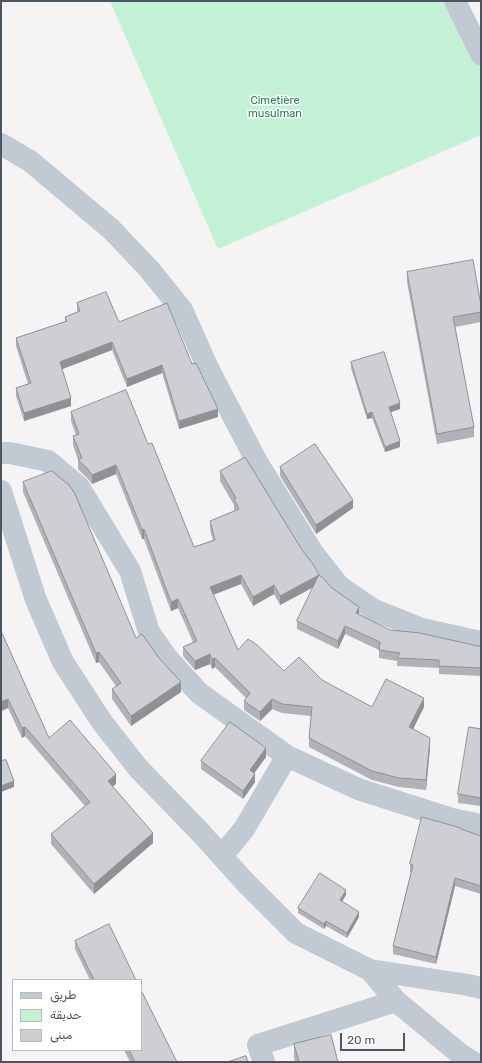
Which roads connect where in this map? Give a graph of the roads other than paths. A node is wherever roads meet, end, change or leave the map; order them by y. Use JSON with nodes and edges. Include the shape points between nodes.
{"nodes":[{"id":1,"x":455,"y":1,"type":"edge"},
{"id":2,"x":481,"y":54,"type":"edge"},
{"id":3,"x":1,"y":144,"type":"edge"},
{"id":4,"x":1,"y":453,"type":"edge"},
{"id":5,"x":1,"y":491,"type":"edge"},
{"id":6,"x":481,"y":642,"type":"edge"},
{"id":7,"x":287,"y":756,"type":"junction"},
{"id":8,"x":481,"y":825,"type":"edge"},
{"id":9,"x":222,"y":856,"type":"junction"},
{"id":10,"x":370,"y":970,"type":"junction"},
{"id":11,"x":481,"y":988,"type":"edge"},
{"id":12,"x":396,"y":1001,"type":"junction"},
{"id":13,"x":264,"y":1062,"type":"edge"},
{"id":14,"x":473,"y":1062,"type":"edge"}],
"edges":[{"from":1,"to":2,"type":"street"},
{"from":3,"to":6,"type":"street","via":[[30,161],[111,229],[149,269],[182,310],[208,368],[257,462],[313,553],[338,586],[374,610],[422,628]]},
{"from":4,"to":7,"type":"street","via":[[48,461],[80,487],[130,571],[149,632],[168,659],[199,694]]},
{"from":5,"to":9,"type":"street","via":[[36,600],[63,662],[102,722],[138,768]]},
{"from":7,"to":8,"type":"street","via":[[358,789],[452,820]]},
{"from":7,"to":9,"type":"street","via":[[244,829]]},
{"from":9,"to":10,"type":"street","via":[[296,933]]},
{"from":10,"to":11,"type":"street"},
{"from":10,"to":12,"type":"street"},
{"from":12,"to":13,"type":"street","via":[[258,1045]]},
{"from":12,"to":14,"type":"street"}]}
